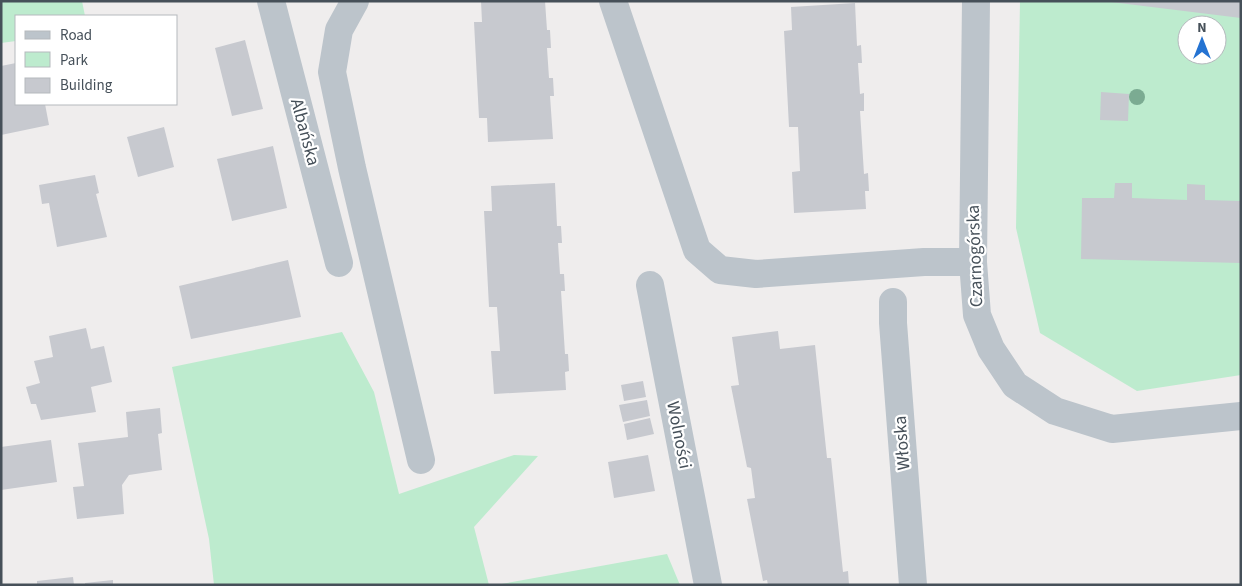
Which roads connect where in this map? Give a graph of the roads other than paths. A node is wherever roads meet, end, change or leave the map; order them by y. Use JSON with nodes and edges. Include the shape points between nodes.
{"nodes":[{"id":1,"x":271,"y":1,"type":"edge"},
{"id":2,"x":355,"y":1,"type":"edge"},
{"id":3,"x":613,"y":1,"type":"edge"},
{"id":4,"x":976,"y":1,"type":"edge"},
{"id":5,"x":973,"y":262,"type":"junction"},
{"id":6,"x":339,"y":263,"type":"dead end"},
{"id":7,"x":650,"y":285,"type":"dead end"},
{"id":8,"x":893,"y":302,"type":"dead end"},
{"id":9,"x":1241,"y":416,"type":"edge"},
{"id":10,"x":421,"y":460,"type":"dead end"},
{"id":11,"x":708,"y":585,"type":"edge"},
{"id":12,"x":913,"y":585,"type":"edge"}],
"edges":[{"from":1,"to":6,"type":"street","name":"Albańska"},
{"from":2,"to":10,"type":"street","via":[[339,30],[332,72]]},
{"from":3,"to":5,"type":"street","via":[[696,250],[720,270],[756,274],[924,262]]},
{"from":4,"to":5,"type":"street","name":"Czarnogórska"},
{"from":5,"to":9,"type":"street","name":"Czarnogórska","via":[[977,315],[991,350],[1015,385],[1055,411],[1112,428]]},
{"from":7,"to":11,"type":"street","name":"Wolności"},
{"from":8,"to":12,"type":"street","name":"Włoska"}]}
